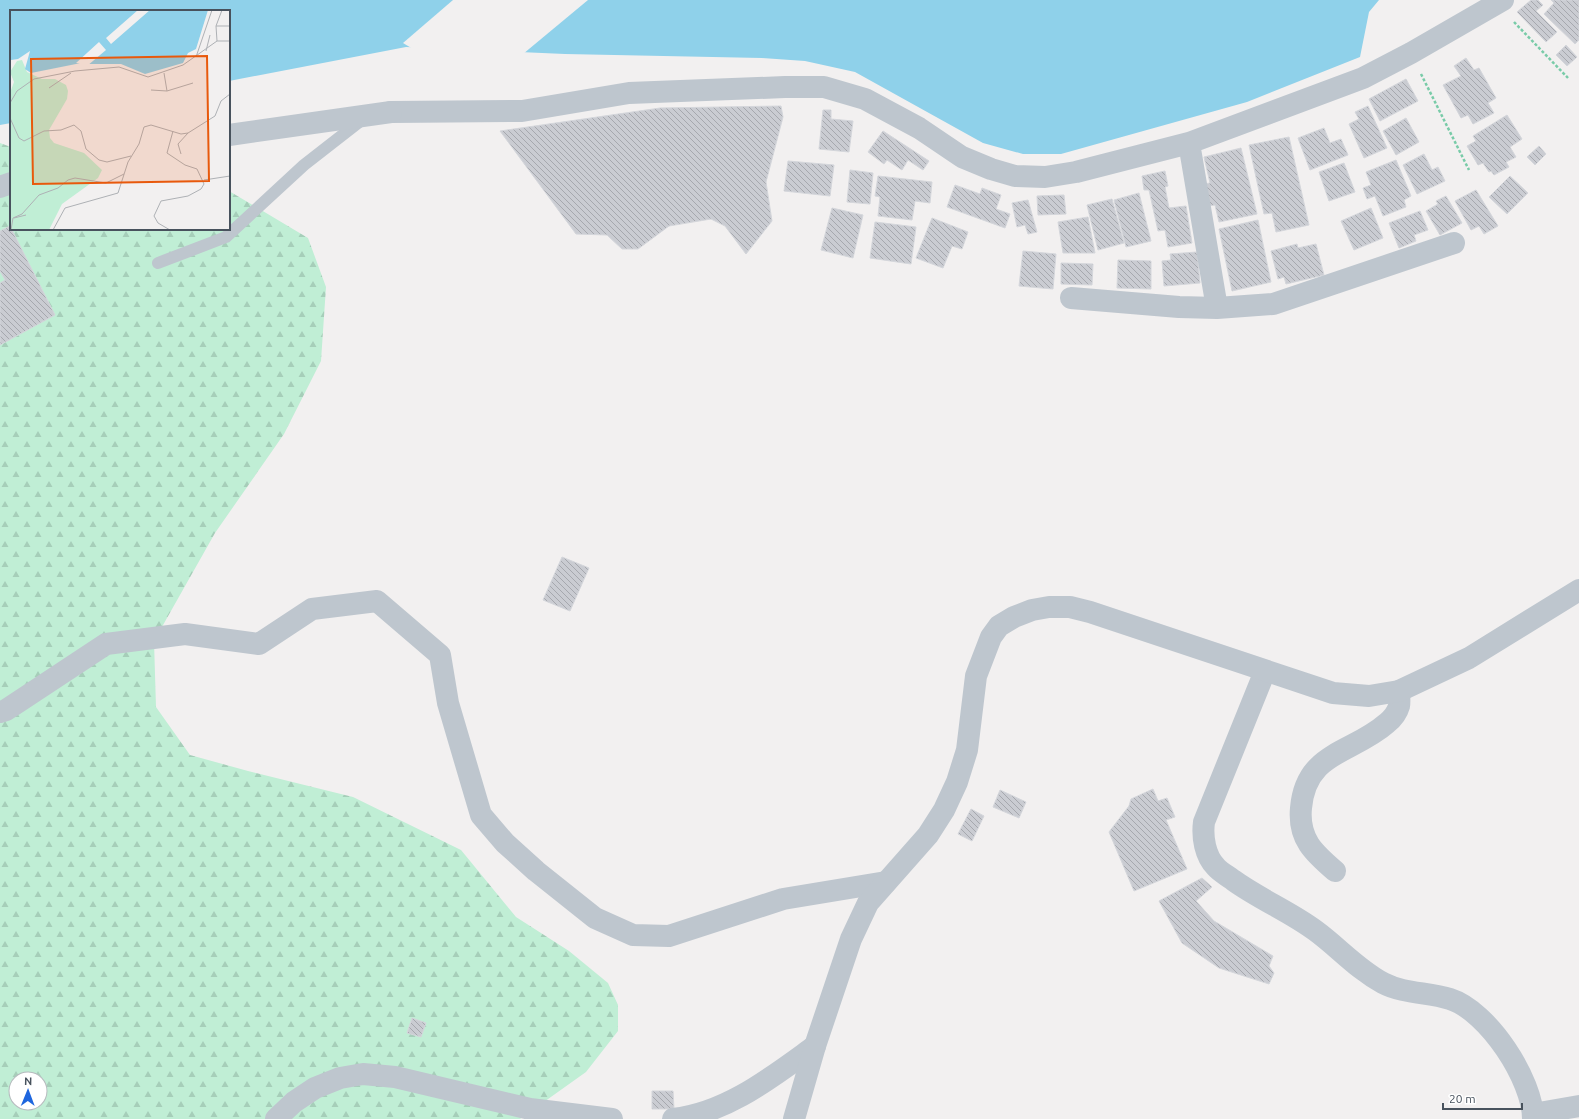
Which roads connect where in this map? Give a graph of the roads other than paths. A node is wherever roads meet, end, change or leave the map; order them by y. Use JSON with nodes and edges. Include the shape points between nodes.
{"nodes":[{"id":1,"x":1490,"y":5,"type":"edge"},
{"id":2,"x":368,"y":116,"type":"junction"},
{"id":3,"x":230,"y":135,"type":"edge"},
{"id":4,"x":1189,"y":143,"type":"junction"},
{"id":5,"x":10,"y":183,"type":"edge"},
{"id":6,"x":0,"y":187,"type":"edge"},
{"id":7,"x":1454,"y":243,"type":"dead end"},
{"id":8,"x":158,"y":263,"type":"dead end"},
{"id":9,"x":1071,"y":298,"type":"dead end"},
{"id":10,"x":1216,"y":308,"type":"junction"},
{"id":11,"x":1579,"y":590,"type":"edge"},
{"id":12,"x":1265,"y":671,"type":"junction"},
{"id":13,"x":1400,"y":691,"type":"junction"},
{"id":14,"x":0,"y":712,"type":"edge"},
{"id":15,"x":1335,"y":872,"type":"dead end"},
{"id":16,"x":886,"y":882,"type":"junction"},
{"id":17,"x":815,"y":1046,"type":"junction"},
{"id":18,"x":1579,"y":1106,"type":"edge"},
{"id":19,"x":1533,"y":1116,"type":"edge"},
{"id":20,"x":276,"y":1119,"type":"edge"},
{"id":21,"x":612,"y":1119,"type":"edge"},
{"id":22,"x":673,"y":1119,"type":"edge"},
{"id":23,"x":794,"y":1119,"type":"edge"}],
"edges":[{"from":1,"to":4,"type":"street","via":[[1411,53],[1363,78]]},
{"from":2,"to":3,"type":"street"},
{"from":2,"to":4,"type":"street","via":[[391,112],[522,111],[629,93],[824,87],[865,99],[919,128],[962,157],[1015,176],[1045,177],[1076,172]]},
{"from":2,"to":8,"type":"lane","via":[[304,165],[226,237]]},
{"from":4,"to":10,"type":"street"},
{"from":5,"to":6,"type":"street"},
{"from":7,"to":10,"type":"street","via":[[1273,304]]},
{"from":9,"to":10,"type":"street"},
{"from":11,"to":13,"type":"street","via":[[1469,658]]},
{"from":12,"to":13,"type":"street","via":[[1333,693],[1369,696]]},
{"from":12,"to":16,"type":"street","via":[[1070,607],[1032,610],[1014,617],[999,626],[991,637],[976,676],[967,750],[957,782],[944,810],[928,835]]},
{"from":12,"to":19,"type":"street","via":[[1204,822],[1202,835],[1210,859],[1216,868],[1245,888],[1316,930],[1364,972],[1384,984],[1405,991],[1450,999],[1465,1006],[1494,1034],[1514,1060],[1527,1090]]},
{"from":13,"to":15,"type":"street","via":[[1399,707],[1393,718],[1381,728],[1322,763],[1305,785],[1300,813],[1305,838],[1314,853]]},
{"from":14,"to":16,"type":"street","via":[[106,644],[185,634],[259,644],[312,609],[377,601],[440,655],[448,703],[481,814],[505,842],[536,871],[595,918],[633,935],[669,936],[783,899]]},
{"from":16,"to":17,"type":"street","via":[[868,903],[851,939]]},
{"from":17,"to":22,"type":"street","via":[[730,1103],[706,1112]]},
{"from":17,"to":23,"type":"street"},
{"from":18,"to":19,"type":"street"},
{"from":20,"to":21,"type":"street","via":[[294,1102],[315,1088],[340,1078],[363,1074],[395,1077],[530,1109]]}]}
